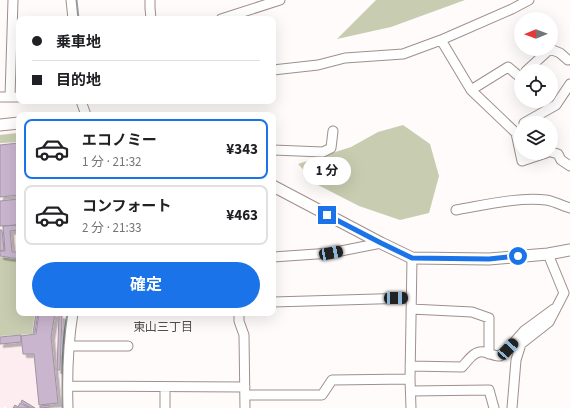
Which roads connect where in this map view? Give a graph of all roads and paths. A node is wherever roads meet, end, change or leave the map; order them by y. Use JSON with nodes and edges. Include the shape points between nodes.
{"nodes":[{"id":1,"x":13,"y":0,"type":"edge"},
{"id":2,"x":71,"y":0,"type":"edge"},
{"id":3,"x":150,"y":0,"type":"edge"},
{"id":4,"x":280,"y":0,"type":"edge"},
{"id":5,"x":529,"y":0,"type":"edge"},
{"id":6,"x":73,"y":16,"type":"edge"},
{"id":7,"x":151,"y":16,"type":"edge"},
{"id":8,"x":230,"y":16,"type":"edge"},
{"id":9,"x":441,"y":40,"type":"junction"},
{"id":10,"x":568,"y":60,"type":"dead end"},
{"id":11,"x":534,"y":64,"type":"edge"},
{"id":12,"x":276,"y":70,"type":"edge"},
{"id":13,"x":514,"y":70,"type":"edge"},
{"id":14,"x":570,"y":84,"type":"edge"},
{"id":15,"x":471,"y":90,"type":"junction"},
{"id":16,"x":0,"y":97,"type":"edge"},
{"id":17,"x":14,"y":97,"type":"edge"},
{"id":18,"x":536,"y":116,"type":"edge"},
{"id":19,"x":16,"y":123,"type":"edge"},
{"id":20,"x":0,"y":126,"type":"edge"},
{"id":21,"x":512,"y":130,"type":"edge"},
{"id":22,"x":333,"y":131,"type":"dead end"},
{"id":23,"x":276,"y":150,"type":"edge"},
{"id":24,"x":558,"y":154,"type":"edge"},
{"id":25,"x":570,"y":166,"type":"edge"},
{"id":26,"x":276,"y":188,"type":"edge"},
{"id":27,"x":570,"y":208,"type":"edge"},
{"id":28,"x":456,"y":210,"type":"dead end"},
{"id":29,"x":381,"y":243,"type":"junction"},
{"id":30,"x":570,"y":250,"type":"edge"},
{"id":31,"x":548,"y":254,"type":"junction"},
{"id":32,"x":276,"y":257,"type":"edge"},
{"id":33,"x":412,"y":258,"type":"junction"},
{"id":34,"x":567,"y":292,"type":"edge"},
{"id":35,"x":411,"y":298,"type":"junction"},
{"id":36,"x":276,"y":302,"type":"edge"},
{"id":37,"x":557,"y":307,"type":"junction"},
{"id":38,"x":411,"y":309,"type":"junction"},
{"id":39,"x":72,"y":316,"type":"edge"},
{"id":40,"x":239,"y":316,"type":"edge"},
{"id":41,"x":69,"y":346,"type":"junction"},
{"id":42,"x":128,"y":346,"type":"dead end"},
{"id":43,"x":490,"y":354,"type":"junction"},
{"id":44,"x":410,"y":366,"type":"junction"},
{"id":45,"x":410,"y":379,"type":"junction"},
{"id":46,"x":68,"y":386,"type":"junction"},
{"id":47,"x":164,"y":387,"type":"junction"},
{"id":48,"x":245,"y":391,"type":"junction"},
{"id":49,"x":411,"y":391,"type":"junction"},
{"id":50,"x":68,"y":408,"type":"edge"},
{"id":51,"x":165,"y":408,"type":"edge"},
{"id":52,"x":245,"y":408,"type":"edge"},
{"id":53,"x":411,"y":408,"type":"edge"},
{"id":54,"x":494,"y":408,"type":"edge"},
{"id":55,"x":512,"y":408,"type":"edge"}],
"edges":[{"from":1,"to":17,"type":"street"},
{"from":2,"to":6,"type":"street"},
{"from":3,"to":7,"type":"street"},
{"from":4,"to":8,"type":"street"},
{"from":5,"to":9,"type":"street"},
{"from":9,"to":12,"type":"street","via":[[404,54],[345,58],[318,65]]},
{"from":9,"to":15,"type":"street"},
{"from":10,"to":11,"type":"street","via":[[560,53],[550,50]]},
{"from":13,"to":15,"type":"street","via":[[508,67]]},
{"from":14,"to":18,"type":"street","via":[[556,105]]},
{"from":15,"to":21,"type":"street"},
{"from":16,"to":17,"type":"street"},
{"from":19,"to":20,"type":"street"},
{"from":22,"to":23,"type":"street","via":[[331,148],[323,152]]},
{"from":24,"to":25,"type":"street","via":[[561,160]]},
{"from":26,"to":29,"type":"street"},
{"from":27,"to":28,"type":"street","via":[[547,200],[524,200]]},
{"from":29,"to":32,"type":"street","via":[[331,253]]},
{"from":29,"to":33,"type":"street"},
{"from":30,"to":31,"type":"street"},
{"from":31,"to":33,"type":"street","via":[[489,259]]},
{"from":31,"to":34,"type":"street"},
{"from":33,"to":35,"type":"street"},
{"from":34,"to":37,"type":"street"},
{"from":35,"to":36,"type":"street"},
{"from":35,"to":38,"type":"street"},
{"from":37,"to":43,"type":"street","via":[[524,331],[500,356]]},
{"from":37,"to":55,"type":"street","via":[[549,322],[521,344],[516,360]]},
{"from":38,"to":43,"type":"street","via":[[472,312],[489,318]]},
{"from":38,"to":44,"type":"street"},
{"from":39,"to":41,"type":"street"},
{"from":40,"to":48,"type":"street","via":[[244,335]]},
{"from":41,"to":42,"type":"street"},
{"from":41,"to":46,"type":"street"},
{"from":43,"to":44,"type":"street","via":[[482,351],[476,353],[462,367]]},
{"from":44,"to":45,"type":"street"},
{"from":45,"to":48,"type":"street","via":[[332,380],[322,395]]},
{"from":45,"to":49,"type":"street"},
{"from":46,"to":47,"type":"street"},
{"from":46,"to":50,"type":"street"},
{"from":47,"to":48,"type":"street"},
{"from":47,"to":51,"type":"street"},
{"from":48,"to":52,"type":"street"},
{"from":49,"to":53,"type":"street"},
{"from":49,"to":54,"type":"street","via":[[489,390]]}]}
